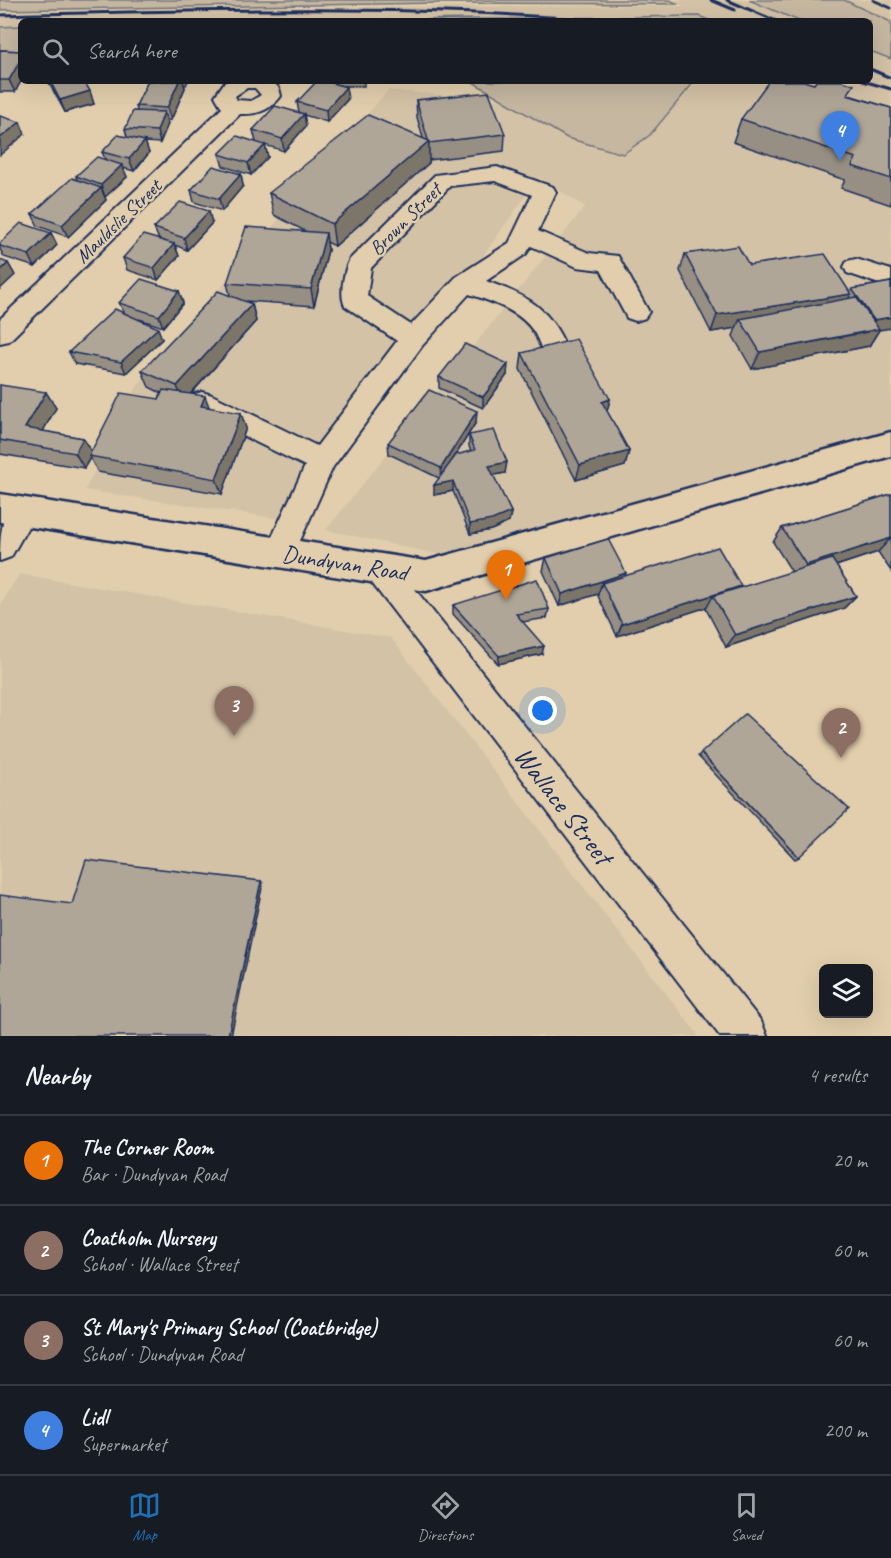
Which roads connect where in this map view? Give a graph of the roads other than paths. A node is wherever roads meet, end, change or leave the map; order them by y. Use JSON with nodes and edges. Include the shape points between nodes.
{"nodes":[{"id":1,"x":235,"y":106,"type":"dead end"},
{"id":2,"x":525,"y":234,"type":"junction"},
{"id":3,"x":856,"y":267,"type":"dead end"},
{"id":4,"x":891,"y":279,"type":"edge"},
{"id":5,"x":465,"y":283,"type":"junction"},
{"id":6,"x":636,"y":312,"type":"dead end"},
{"id":7,"x":0,"y":334,"type":"edge"},
{"id":8,"x":413,"y":339,"type":"junction"},
{"id":9,"x":554,"y":349,"type":"edge"},
{"id":10,"x":202,"y":403,"type":"edge"},
{"id":11,"x":891,"y":444,"type":"edge"},
{"id":12,"x":322,"y":461,"type":"junction"},
{"id":13,"x":11,"y":509,"type":"edge"},
{"id":14,"x":0,"y":548,"type":"edge"},
{"id":15,"x":280,"y":552,"type":"junction"},
{"id":16,"x":383,"y":573,"type":"junction"},
{"id":17,"x":746,"y":1036,"type":"edge"}],
"edges":[{"from":1,"to":7,"type":"street","name":"Mauldslie Street"},
{"from":2,"to":5,"type":"street","name":"Brown Street","via":[[518,248]]},
{"from":2,"to":6,"type":"street","via":[[586,261],[609,262]]},
{"from":2,"to":8,"type":"street","name":"Brown Street","via":[[545,192],[497,174],[443,180],[359,265],[354,300]]},
{"from":3,"to":4,"type":"street"},
{"from":5,"to":8,"type":"street","name":"Brown Street"},
{"from":5,"to":9,"type":"street","via":[[513,302],[527,312],[544,327]]},
{"from":8,"to":12,"type":"street","name":"Brown Street"},
{"from":10,"to":12,"type":"street"},
{"from":11,"to":16,"type":"main road","name":"Dundyvan Road","via":[[426,576]]},
{"from":12,"to":15,"type":"street","name":"Brown Street"},
{"from":13,"to":14,"type":"street"},
{"from":13,"to":15,"type":"main road","name":"Dundyvan Road"},
{"from":15,"to":16,"type":"main road","name":"Dundyvan Road"},
{"from":16,"to":17,"type":"street","name":"Wallace Street"}]}
